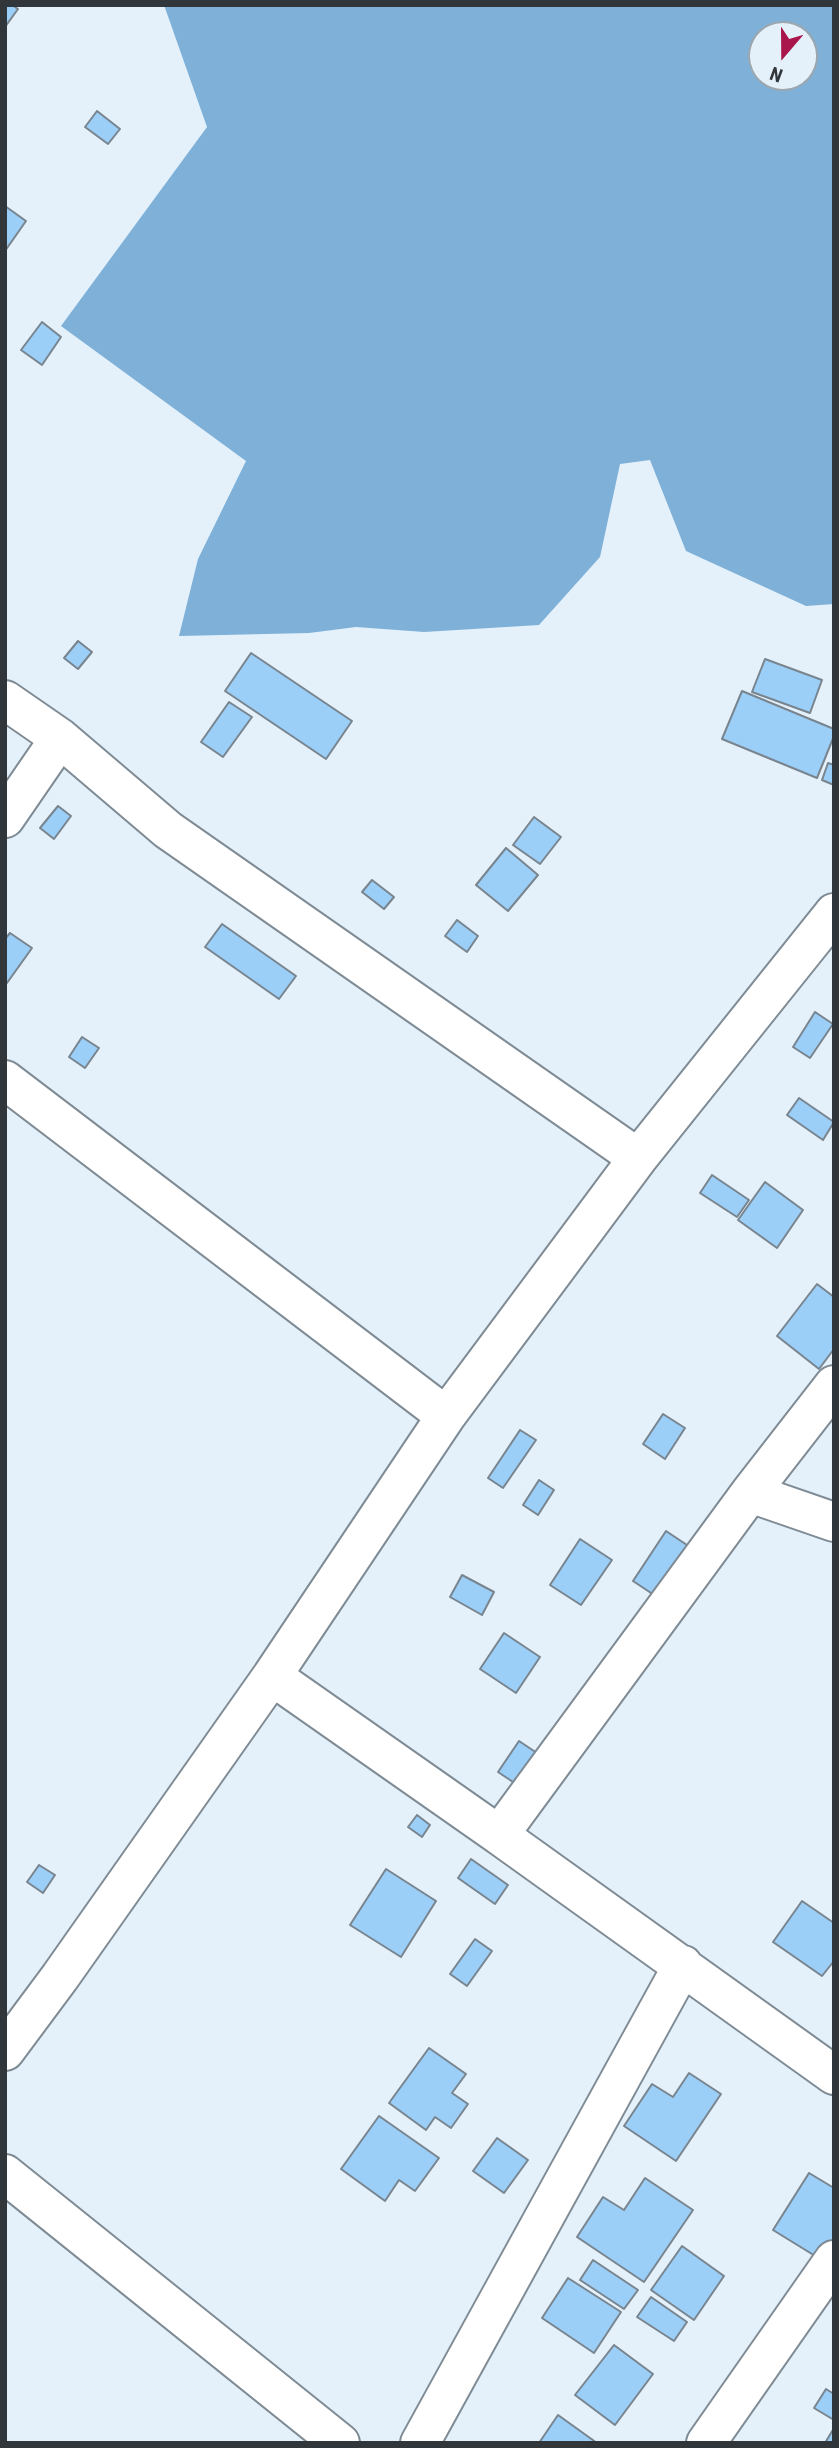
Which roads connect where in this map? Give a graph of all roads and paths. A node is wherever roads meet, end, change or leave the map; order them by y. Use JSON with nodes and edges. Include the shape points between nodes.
{"nodes":[{"id":1,"x":5,"y":700,"type":"edge"},
{"id":2,"x":60,"y":738,"type":"junction"},
{"id":3,"x":5,"y":818,"type":"edge"},
{"id":4,"x":834,"y":913,"type":"edge"},
{"id":5,"x":5,"y":1080,"type":"edge"},
{"id":6,"x":638,"y":1158,"type":"junction"},
{"id":7,"x":834,"y":1385,"type":"edge"},
{"id":8,"x":446,"y":1416,"type":"junction"},
{"id":9,"x":750,"y":1493,"type":"junction"},
{"id":10,"x":834,"y":1522,"type":"edge"},
{"id":11,"x":272,"y":1676,"type":"junction"},
{"id":12,"x":499,"y":1835,"type":"junction"},
{"id":13,"x":683,"y":1965,"type":"junction"},
{"id":14,"x":5,"y":2050,"type":"edge"},
{"id":15,"x":834,"y":2075,"type":"edge"},
{"id":16,"x":5,"y":2174,"type":"edge"},
{"id":17,"x":834,"y":2259,"type":"edge"},
{"id":18,"x":340,"y":2443,"type":"edge"},
{"id":19,"x":420,"y":2443,"type":"edge"},
{"id":20,"x":706,"y":2443,"type":"edge"}],
"edges":[{"from":1,"to":2,"type":"street"},
{"from":2,"to":3,"type":"street"},
{"from":2,"to":6,"type":"street","via":[[168,830]]},
{"from":4,"to":6,"type":"street"},
{"from":5,"to":8,"type":"street"},
{"from":6,"to":8,"type":"street"},
{"from":7,"to":9,"type":"street"},
{"from":8,"to":11,"type":"street"},
{"from":9,"to":10,"type":"street"},
{"from":9,"to":12,"type":"street"},
{"from":11,"to":12,"type":"street"},
{"from":11,"to":14,"type":"street"},
{"from":12,"to":13,"type":"street"},
{"from":13,"to":15,"type":"street"},
{"from":13,"to":19,"type":"street"},
{"from":16,"to":18,"type":"street"},
{"from":17,"to":20,"type":"street"}]}
